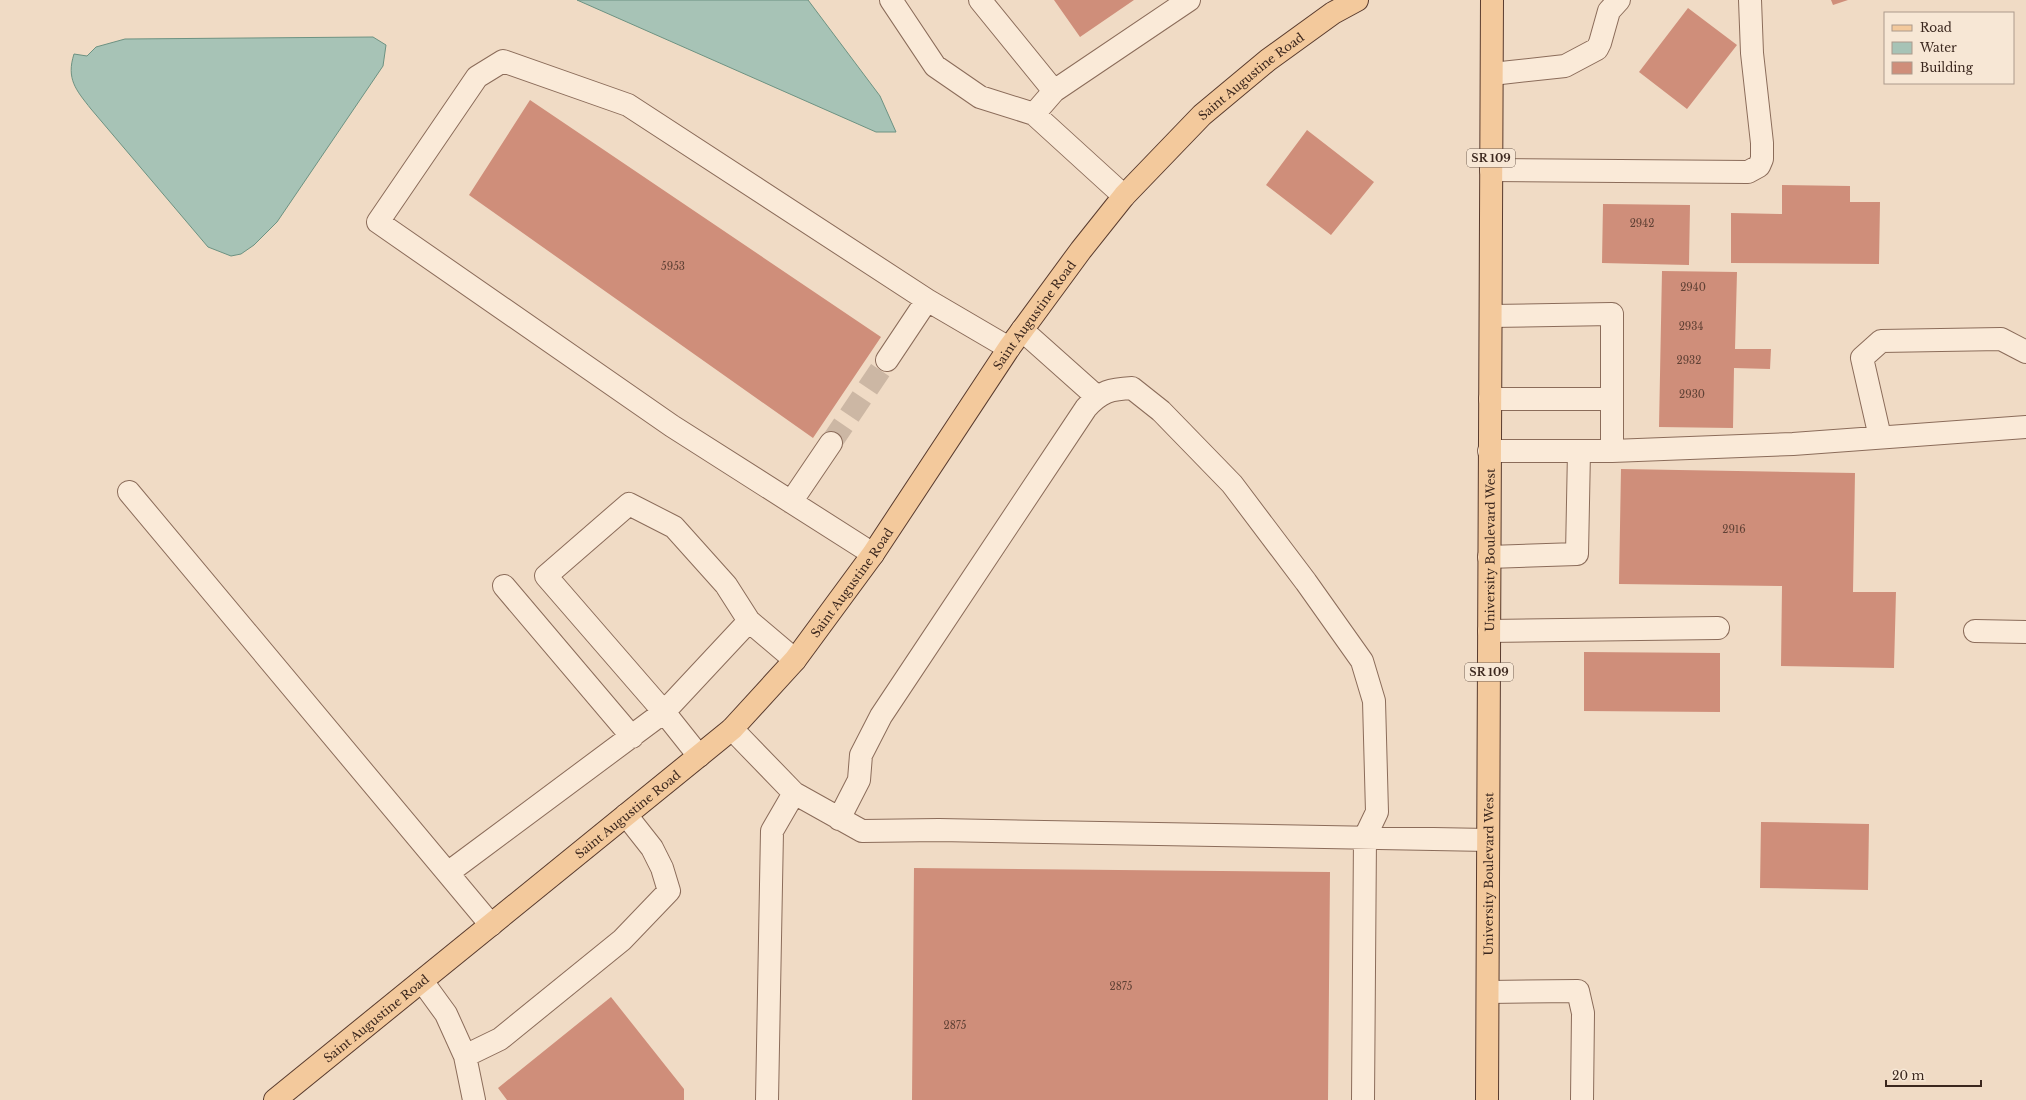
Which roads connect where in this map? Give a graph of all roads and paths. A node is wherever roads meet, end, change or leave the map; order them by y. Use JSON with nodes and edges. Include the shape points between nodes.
{"nodes":[{"id":1,"x":890,"y":0,"type":"edge"},
{"id":2,"x":980,"y":0,"type":"edge"},
{"id":3,"x":1189,"y":0,"type":"edge"},
{"id":4,"x":1357,"y":0,"type":"edge"},
{"id":5,"x":1492,"y":0,"type":"edge"},
{"id":6,"x":1619,"y":0,"type":"edge"},
{"id":7,"x":1750,"y":0,"type":"edge"},
{"id":8,"x":1492,"y":74,"type":"junction"},
{"id":9,"x":1054,"y":91,"type":"junction"},
{"id":10,"x":1034,"y":114,"type":"junction"},
{"id":11,"x":1491,"y":170,"type":"junction"},
{"id":12,"x":1124,"y":196,"type":"junction"},
{"id":13,"x":928,"y":300,"type":"junction"},
{"id":14,"x":1491,"y":316,"type":"junction"},
{"id":15,"x":1022,"y":330,"type":"junction"},
{"id":16,"x":1010,"y":348,"type":"junction"},
{"id":17,"x":2026,"y":352,"type":"edge"},
{"id":18,"x":887,"y":360,"type":"tunnel mouth"},
{"id":19,"x":1096,"y":396,"type":"junction"},
{"id":20,"x":1490,"y":399,"type":"junction"},
{"id":21,"x":1612,"y":399,"type":"junction"},
{"id":22,"x":2026,"y":427,"type":"edge"},
{"id":23,"x":1880,"y":437,"type":"junction"},
{"id":24,"x":831,"y":443,"type":"tunnel mouth"},
{"id":25,"x":1489,"y":450,"type":"junction"},
{"id":26,"x":1578,"y":451,"type":"junction"},
{"id":27,"x":1612,"y":451,"type":"junction"},
{"id":28,"x":129,"y":492,"type":"dead end"},
{"id":29,"x":791,"y":502,"type":"junction"},
{"id":30,"x":873,"y":554,"type":"junction"},
{"id":31,"x":1489,"y":557,"type":"junction"},
{"id":32,"x":504,"y":586,"type":"dead end"},
{"id":33,"x":749,"y":620,"type":"junction"},
{"id":34,"x":1718,"y":628,"type":"dead end"},
{"id":35,"x":1489,"y":631,"type":"junction"},
{"id":36,"x":1975,"y":632,"type":"dead end"},
{"id":37,"x":2026,"y":632,"type":"edge"},
{"id":38,"x":795,"y":660,"type":"junction"},
{"id":39,"x":664,"y":712,"type":"junction"},
{"id":40,"x":732,"y":729,"type":"junction"},
{"id":41,"x":632,"y":737,"type":"junction"},
{"id":42,"x":699,"y":756,"type":"junction"},
{"id":43,"x":794,"y":793,"type":"junction"},
{"id":44,"x":626,"y":815,"type":"junction"},
{"id":45,"x":839,"y":819,"type":"junction"},
{"id":46,"x":1365,"y":837,"type":"junction"},
{"id":47,"x":1488,"y":840,"type":"junction"},
{"id":48,"x":449,"y":872,"type":"junction"},
{"id":49,"x":491,"y":925,"type":"junction"},
{"id":50,"x":422,"y":981,"type":"junction"},
{"id":51,"x":1488,"y":992,"type":"junction"},
{"id":52,"x":464,"y":1056,"type":"junction"},
{"id":53,"x":275,"y":1100,"type":"edge"},
{"id":54,"x":474,"y":1100,"type":"edge"},
{"id":55,"x":767,"y":1100,"type":"edge"},
{"id":56,"x":1362,"y":1100,"type":"edge"},
{"id":57,"x":1487,"y":1100,"type":"edge"},
{"id":58,"x":1582,"y":1100,"type":"edge"}],
"edges":[{"from":1,"to":10,"type":"street","via":[[935,66],[980,97]]},
{"from":2,"to":9,"type":"street"},
{"from":3,"to":9,"type":"street"},
{"from":4,"to":12,"type":"main road","name":"Saint Augustine Road","via":[[1334,13],[1268,60],[1202,115]]},
{"from":5,"to":8,"type":"main road","name":"University Boulevard West","number":"SR 109"},
{"from":6,"to":8,"type":"street","via":[[1609,11],[1596,49],[1565,66]]},
{"from":7,"to":11,"type":"street","via":[[1752,53],[1762,143],[1762,159],[1759,166],[1748,172]]},
{"from":8,"to":11,"type":"main road","name":"University Boulevard West","number":"SR 109"},
{"from":9,"to":10,"type":"street"},
{"from":10,"to":12,"type":"street"},
{"from":11,"to":14,"type":"main road","name":"University Boulevard West","number":"SR 109"},
{"from":12,"to":15,"type":"main road","name":"Saint Augustine Road"},
{"from":13,"to":16,"type":"street"},
{"from":13,"to":18,"type":"street"},
{"from":13,"to":29,"type":"street","via":[[628,105],[503,61],[477,77],[378,222],[672,426]]},
{"from":14,"to":20,"type":"main road","name":"University Boulevard West","number":"SR 109"},
{"from":14,"to":21,"type":"street","via":[[1612,314]]},
{"from":15,"to":16,"type":"main road","name":"Saint Augustine Road"},
{"from":15,"to":19,"type":"street"},
{"from":16,"to":30,"type":"main road","name":"Saint Augustine Road"},
{"from":17,"to":23,"type":"street","via":[[2001,339],[1881,341],[1862,358]]},
{"from":19,"to":45,"type":"street","via":[[881,716],[861,755],[859,780]]},
{"from":19,"to":46,"type":"street","via":[[1112,389],[1132,388],[1161,411],[1232,484],[1362,661],[1374,701],[1377,812]]},
{"from":20,"to":21,"type":"street"},
{"from":20,"to":25,"type":"main road","name":"University Boulevard West","number":"SR 109"},
{"from":21,"to":27,"type":"street"},
{"from":22,"to":23,"type":"street"},
{"from":23,"to":27,"type":"street","via":[[1793,444]]},
{"from":24,"to":29,"type":"street"},
{"from":25,"to":26,"type":"street"},
{"from":25,"to":31,"type":"main road","name":"University Boulevard West","number":"SR 109"},
{"from":26,"to":27,"type":"street"},
{"from":26,"to":31,"type":"street","via":[[1577,554]]},
{"from":28,"to":48,"type":"street"},
{"from":29,"to":30,"type":"street"},
{"from":30,"to":38,"type":"main road","name":"Saint Augustine Road"},
{"from":31,"to":35,"type":"main road","name":"University Boulevard West","number":"SR 109"},
{"from":32,"to":41,"type":"street"},
{"from":33,"to":38,"type":"street"},
{"from":33,"to":39,"type":"street"},
{"from":33,"to":39,"type":"street","via":[[726,585],[674,527],[629,504],[546,576]]},
{"from":34,"to":35,"type":"street"},
{"from":35,"to":47,"type":"main road","name":"University Boulevard West","number":"SR 109"},
{"from":36,"to":37,"type":"street"},
{"from":38,"to":40,"type":"main road","name":"Saint Augustine Road"},
{"from":39,"to":41,"type":"street"},
{"from":39,"to":42,"type":"street"},
{"from":40,"to":42,"type":"main road","name":"Saint Augustine Road"},
{"from":40,"to":43,"type":"street"},
{"from":41,"to":48,"type":"street"},
{"from":42,"to":44,"type":"main road","name":"Saint Augustine Road"},
{"from":43,"to":45,"type":"street"},
{"from":43,"to":55,"type":"street","via":[[772,831]]},
{"from":44,"to":49,"type":"main road","name":"Saint Augustine Road"},
{"from":44,"to":52,"type":"street","via":[[652,848],[669,891],[622,940],[500,1039]]},
{"from":45,"to":46,"type":"street","via":[[862,831]]},
{"from":46,"to":47,"type":"street"},
{"from":46,"to":56,"type":"street"},
{"from":47,"to":51,"type":"main road","name":"University Boulevard West","number":"SR 109"},
{"from":48,"to":49,"type":"street"},
{"from":49,"to":50,"type":"main road","name":"Saint Augustine Road"},
{"from":50,"to":52,"type":"street","via":[[446,1014]]},
{"from":50,"to":53,"type":"main road","name":"Saint Augustine Road"},
{"from":51,"to":57,"type":"main road","name":"University Boulevard West","number":"SR 109"},
{"from":51,"to":58,"type":"street","via":[[1578,991],[1583,1013]]},
{"from":52,"to":54,"type":"street"}]}
